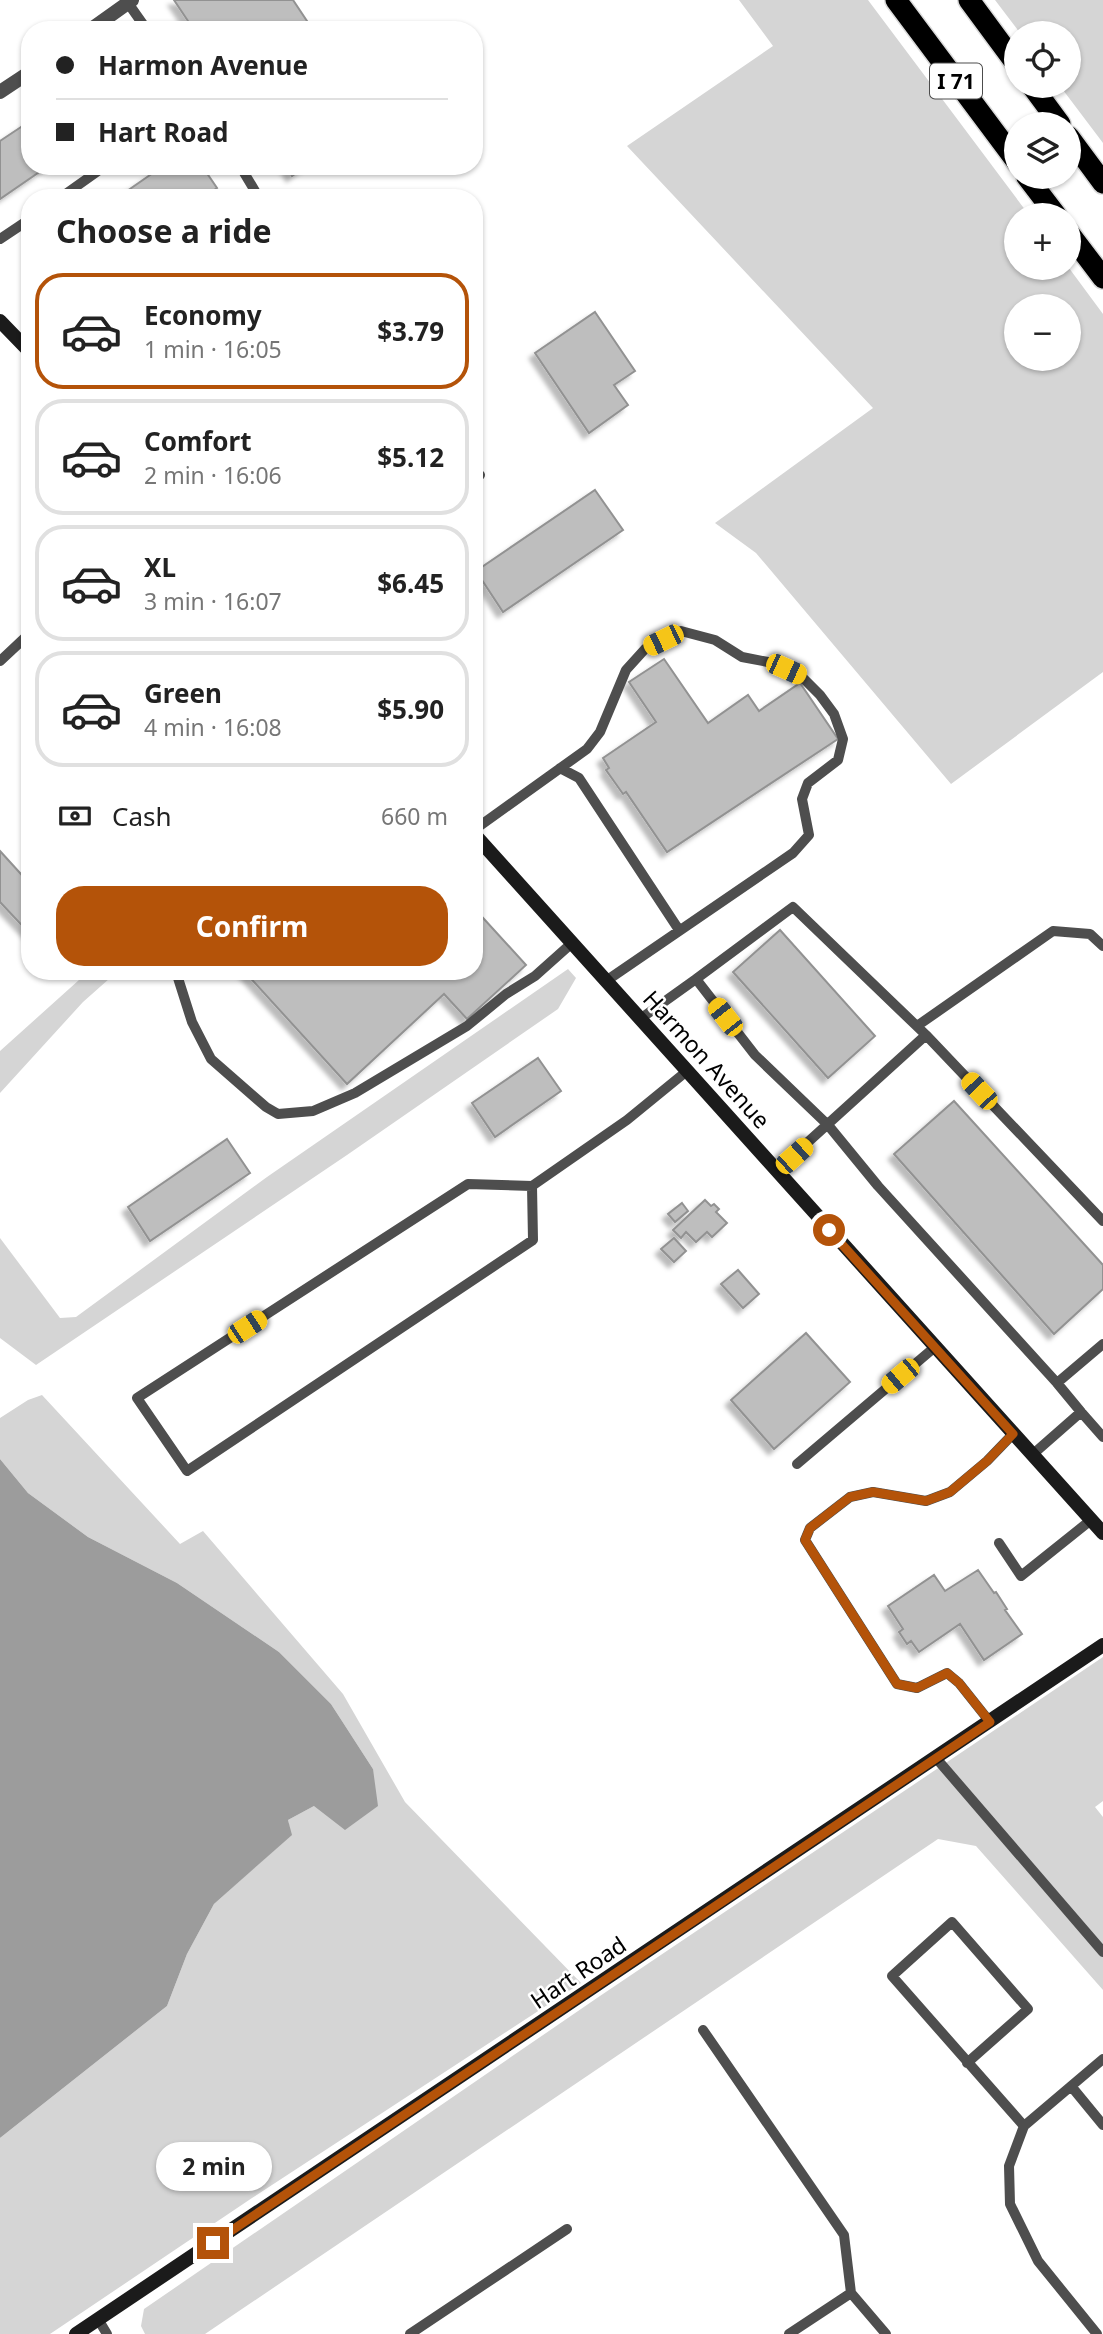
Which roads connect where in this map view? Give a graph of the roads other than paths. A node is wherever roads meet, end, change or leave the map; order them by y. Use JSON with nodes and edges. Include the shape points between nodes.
{"nodes":[{"id":1,"x":896,"y":0,"type":"edge"},
{"id":2,"x":969,"y":0,"type":"edge"},
{"id":3,"x":130,"y":2,"type":"edge"},
{"id":4,"x":103,"y":21,"type":"edge"},
{"id":5,"x":142,"y":21,"type":"edge"},
{"id":6,"x":1004,"y":47,"type":"edge"},
{"id":7,"x":21,"y":78,"type":"edge"},
{"id":8,"x":0,"y":92,"type":"edge"},
{"id":9,"x":1004,"y":145,"type":"edge"},
{"id":10,"x":1081,"y":153,"type":"edge"},
{"id":11,"x":92,"y":175,"type":"edge"},
{"id":12,"x":1103,"y":183,"type":"edge"},
{"id":13,"x":73,"y":189,"type":"edge"},
{"id":14,"x":1036,"y":189,"type":"edge"},
{"id":15,"x":1047,"y":203,"type":"edge"},
{"id":16,"x":21,"y":225,"type":"edge"},
{"id":17,"x":0,"y":239,"type":"edge"},
{"id":18,"x":1081,"y":249,"type":"edge"},
{"id":19,"x":1103,"y":278,"type":"edge"},
{"id":20,"x":0,"y":321,"type":"edge"},
{"id":21,"x":21,"y":343,"type":"edge"},
{"id":22,"x":21,"y":641,"type":"edge"},
{"id":23,"x":0,"y":661,"type":"edge"},
{"id":24,"x":560,"y":768,"type":"junction"},
{"id":25,"x":483,"y":825,"type":"edge"},
{"id":26,"x":483,"y":842,"type":"edge"},
{"id":27,"x":679,"y":930,"type":"junction"},
{"id":28,"x":572,"y":943,"type":"junction"},
{"id":29,"x":1103,"y":946,"type":"edge"},
{"id":30,"x":696,"y":979,"type":"junction"},
{"id":31,"x":179,"y":980,"type":"edge"},
{"id":32,"x":606,"y":981,"type":"junction"},
{"id":33,"x":640,"y":1019,"type":"junction"},
{"id":34,"x":916,"y":1026,"type":"junction"},
{"id":35,"x":926,"y":1035,"type":"junction"},
{"id":36,"x":687,"y":1071,"type":"junction"},
{"id":37,"x":828,"y":1125,"type":"junction"},
{"id":38,"x":776,"y":1171,"type":"junction"},
{"id":39,"x":532,"y":1186,"type":"junction"},
{"id":40,"x":1103,"y":1221,"type":"edge"},
{"id":41,"x":1103,"y":1343,"type":"edge"},
{"id":42,"x":935,"y":1347,"type":"junction"},
{"id":43,"x":1057,"y":1383,"type":"junction"},
{"id":44,"x":1082,"y":1412,"type":"junction"},
{"id":45,"x":1013,"y":1434,"type":"junction"},
{"id":46,"x":1103,"y":1437,"type":"edge"},
{"id":47,"x":1032,"y":1455,"type":"junction"},
{"id":48,"x":797,"y":1464,"type":"dead end"},
{"id":49,"x":1091,"y":1520,"type":"junction"},
{"id":50,"x":1103,"y":1533,"type":"edge"},
{"id":51,"x":999,"y":1544,"type":"dead end"},
{"id":52,"x":1103,"y":1645,"type":"edge"},
{"id":53,"x":990,"y":1722,"type":"junction"},
{"id":54,"x":936,"y":1758,"type":"junction"},
{"id":55,"x":1103,"y":1952,"type":"edge"},
{"id":56,"x":703,"y":2031,"type":"dead end"},
{"id":57,"x":1103,"y":2059,"type":"edge"},
{"id":58,"x":967,"y":2063,"type":"junction"},
{"id":59,"x":1071,"y":2086,"type":"junction"},
{"id":60,"x":1103,"y":2125,"type":"edge"},
{"id":61,"x":1024,"y":2126,"type":"junction"},
{"id":62,"x":567,"y":2229,"type":"dead end"},
{"id":63,"x":852,"y":2293,"type":"junction"},
{"id":64,"x":98,"y":2319,"type":"junction"},
{"id":65,"x":76,"y":2334,"type":"edge"},
{"id":66,"x":107,"y":2334,"type":"edge"},
{"id":67,"x":410,"y":2334,"type":"edge"},
{"id":68,"x":789,"y":2334,"type":"edge"},
{"id":69,"x":886,"y":2334,"type":"edge"},
{"id":70,"x":1097,"y":2334,"type":"edge"}],
"edges":[{"from":1,"to":9,"type":"highway","number":"I 71"},
{"from":2,"to":6,"type":"highway","number":"I 71"},
{"from":3,"to":4,"type":"street"},
{"from":3,"to":5,"type":"lane"},
{"from":7,"to":8,"type":"street"},
{"from":10,"to":12,"type":"highway"},
{"from":11,"to":13,"type":"lane"},
{"from":14,"to":15,"type":"highway"},
{"from":16,"to":17,"type":"lane"},
{"from":18,"to":19,"type":"highway"},
{"from":20,"to":21,"type":"street"},
{"from":22,"to":23,"type":"lane"},
{"from":24,"to":25,"type":"lane"},
{"from":24,"to":27,"type":"lane","via":[[579,778]]},
{"from":24,"to":27,"type":"lane","via":[[600,733],[626,670],[645,649],[681,631],[715,640],[742,657],[799,674],[834,713],[843,739],[838,761],[808,783],[802,799],[809,835],[793,853]]},
{"from":26,"to":28,"type":"street","name":"Harmon Avenue"},
{"from":27,"to":32,"type":"lane"},
{"from":28,"to":31,"type":"lane","via":[[467,1026],[355,1093],[313,1111],[278,1114],[211,1059],[192,1022]]},
{"from":28,"to":32,"type":"street","name":"Harmon Avenue"},
{"from":29,"to":34,"type":"lane","via":[[1090,934],[1053,931]]},
{"from":30,"to":33,"type":"lane"},
{"from":30,"to":34,"type":"lane","via":[[793,907]]},
{"from":30,"to":37,"type":"lane","via":[[754,1055]]},
{"from":32,"to":33,"type":"street","name":"Harmon Avenue"},
{"from":33,"to":36,"type":"street","name":"Harmon Avenue"},
{"from":34,"to":35,"type":"lane"},
{"from":35,"to":37,"type":"lane"},
{"from":35,"to":40,"type":"lane"},
{"from":36,"to":38,"type":"street","name":"Harmon Avenue"},
{"from":36,"to":39,"type":"lane","via":[[627,1120]]},
{"from":37,"to":38,"type":"lane"},
{"from":37,"to":43,"type":"lane"},
{"from":38,"to":42,"type":"street","name":"Harmon Avenue"},
{"from":39,"to":39,"type":"lane","via":[[533,1240],[187,1471],[137,1398],[468,1184]]},
{"from":41,"to":43,"type":"lane"},
{"from":42,"to":45,"type":"street","name":"Harmon Avenue"},
{"from":42,"to":48,"type":"lane"},
{"from":43,"to":44,"type":"lane"},
{"from":44,"to":46,"type":"lane"},
{"from":44,"to":47,"type":"lane"},
{"from":45,"to":47,"type":"street","name":"Harmon Avenue"},
{"from":45,"to":53,"type":"lane","via":[[950,1492],[926,1501],[873,1492],[850,1497],[810,1528],[805,1540],[897,1684],[917,1688],[947,1673]]},
{"from":47,"to":49,"type":"street","name":"Harmon Avenue"},
{"from":49,"to":50,"type":"street","name":"Harmon Avenue"},
{"from":49,"to":51,"type":"lane","via":[[1021,1576]]},
{"from":52,"to":53,"type":"street","name":"Hart Road"},
{"from":53,"to":54,"type":"street","name":"Hart Road"},
{"from":54,"to":55,"type":"lane"},
{"from":54,"to":64,"type":"street","name":"Hart Road"},
{"from":56,"to":63,"type":"lane","via":[[844,2235]]},
{"from":57,"to":59,"type":"lane"},
{"from":58,"to":58,"type":"lane","via":[[892,1976],[952,1923],[1028,2009]]},
{"from":58,"to":61,"type":"lane"},
{"from":59,"to":60,"type":"lane"},
{"from":59,"to":61,"type":"lane"},
{"from":61,"to":70,"type":"lane","via":[[1009,2166],[1010,2204],[1038,2261]]},
{"from":62,"to":67,"type":"lane"},
{"from":63,"to":68,"type":"lane"},
{"from":63,"to":69,"type":"lane"},
{"from":64,"to":65,"type":"street","name":"Hart Road"},
{"from":64,"to":66,"type":"lane"}]}
